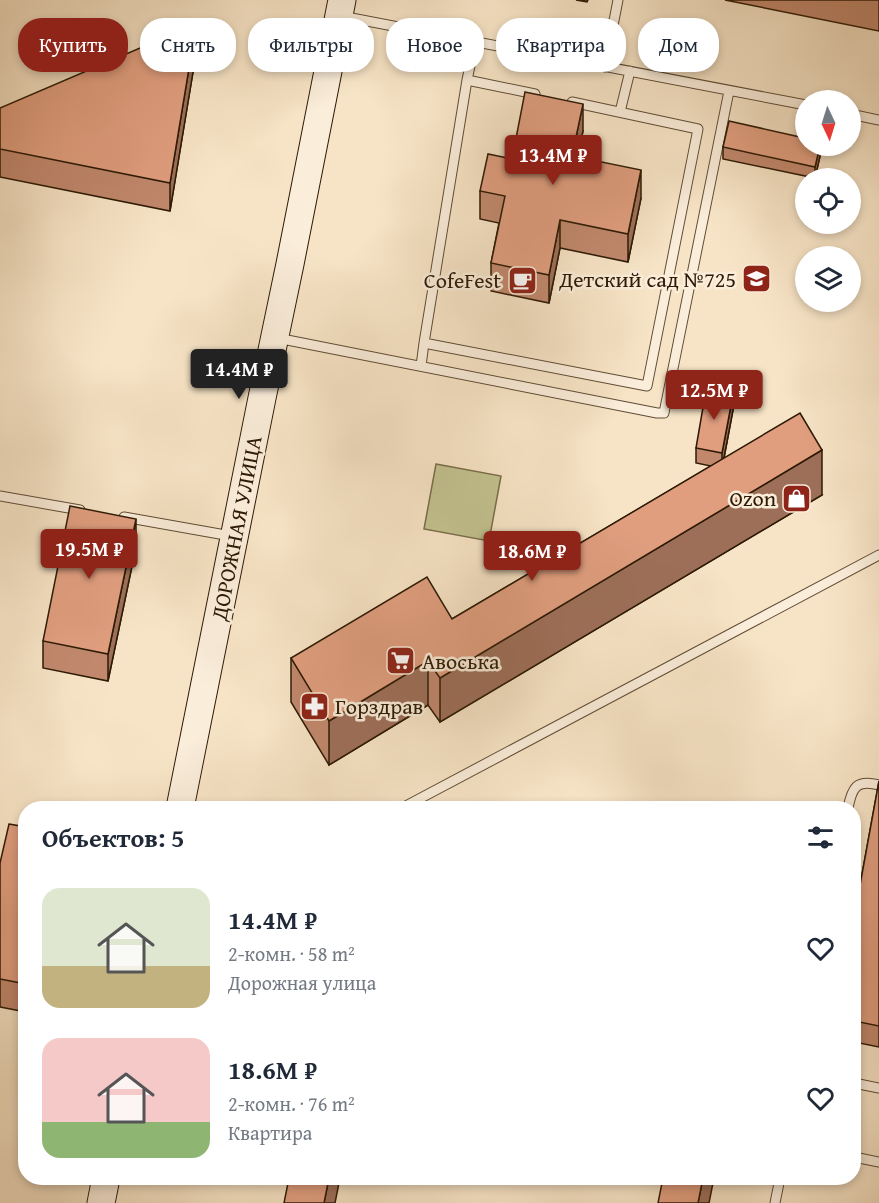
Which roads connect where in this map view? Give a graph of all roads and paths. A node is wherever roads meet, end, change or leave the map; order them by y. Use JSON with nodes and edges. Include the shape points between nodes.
{"nodes":[{"id":1,"x":618,"y":0,"type":"edge"},
{"id":2,"x":340,"y":8,"type":"edge"},
{"id":3,"x":615,"y":18,"type":"edge"},
{"id":4,"x":386,"y":20,"type":"edge"},
{"id":5,"x":626,"y":70,"type":"edge"},
{"id":6,"x":630,"y":71,"type":"junction"},
{"id":7,"x":469,"y":72,"type":"edge"},
{"id":8,"x":467,"y":80,"type":"junction"},
{"id":9,"x":729,"y":91,"type":"junction"},
{"id":10,"x":544,"y":96,"type":"edge"},
{"id":11,"x":566,"y":101,"type":"edge"},
{"id":12,"x":795,"y":103,"type":"edge"},
{"id":13,"x":620,"y":112,"type":"junction"},
{"id":14,"x":861,"y":116,"type":"edge"},
{"id":15,"x":879,"y":120,"type":"edge"},
{"id":16,"x":274,"y":338,"type":"junction"},
{"id":17,"x":424,"y":343,"type":"junction"},
{"id":18,"x":421,"y":366,"type":"junction"},
{"id":19,"x":0,"y":496,"type":"edge"},
{"id":20,"x":92,"y":512,"type":"edge"},
{"id":21,"x":115,"y":516,"type":"edge"},
{"id":22,"x":234,"y":536,"type":"junction"},
{"id":23,"x":879,"y":555,"type":"edge"},
{"id":24,"x":879,"y":785,"type":"edge"},
{"id":25,"x":181,"y":801,"type":"edge"},
{"id":26,"x":415,"y":801,"type":"edge"},
{"id":27,"x":850,"y":801,"type":"edge"},
{"id":28,"x":861,"y":1084,"type":"edge"},
{"id":29,"x":879,"y":1088,"type":"edge"},
{"id":30,"x":861,"y":1158,"type":"edge"},
{"id":31,"x":879,"y":1162,"type":"edge"},
{"id":32,"x":105,"y":1185,"type":"edge"},
{"id":33,"x":779,"y":1185,"type":"edge"},
{"id":34,"x":101,"y":1203,"type":"edge"},
{"id":35,"x":775,"y":1203,"type":"edge"}],
"edges":[{"from":1,"to":3,"type":"lane"},
{"from":2,"to":4,"type":"lane"},
{"from":2,"to":16,"type":"main road","name":"ДОРОЖНАЯ УЛИЦА"},
{"from":5,"to":6,"type":"lane"},
{"from":6,"to":9,"type":"lane"},
{"from":6,"to":13,"type":"lane"},
{"from":7,"to":8,"type":"lane"},
{"from":8,"to":10,"type":"lane"},
{"from":8,"to":17,"type":"lane"},
{"from":9,"to":12,"type":"lane"},
{"from":9,"to":18,"type":"lane","via":[[664,412],[657,414]]},
{"from":11,"to":13,"type":"lane"},
{"from":13,"to":17,"type":"lane","via":[[698,129],[647,386]]},
{"from":14,"to":15,"type":"lane"},
{"from":16,"to":18,"type":"lane"},
{"from":16,"to":22,"type":"main road","name":"ДОРОЖНАЯ УЛИЦА"},
{"from":17,"to":18,"type":"lane"},
{"from":19,"to":20,"type":"lane"},
{"from":21,"to":22,"type":"lane"},
{"from":22,"to":25,"type":"main road","name":"ДОРОЖНАЯ УЛИЦА"},
{"from":23,"to":26,"type":"lane"},
{"from":24,"to":27,"type":"lane","via":[[861,783],[852,790]]},
{"from":28,"to":29,"type":"lane"},
{"from":30,"to":31,"type":"lane"},
{"from":32,"to":34,"type":"main road"},
{"from":33,"to":35,"type":"lane"}]}
